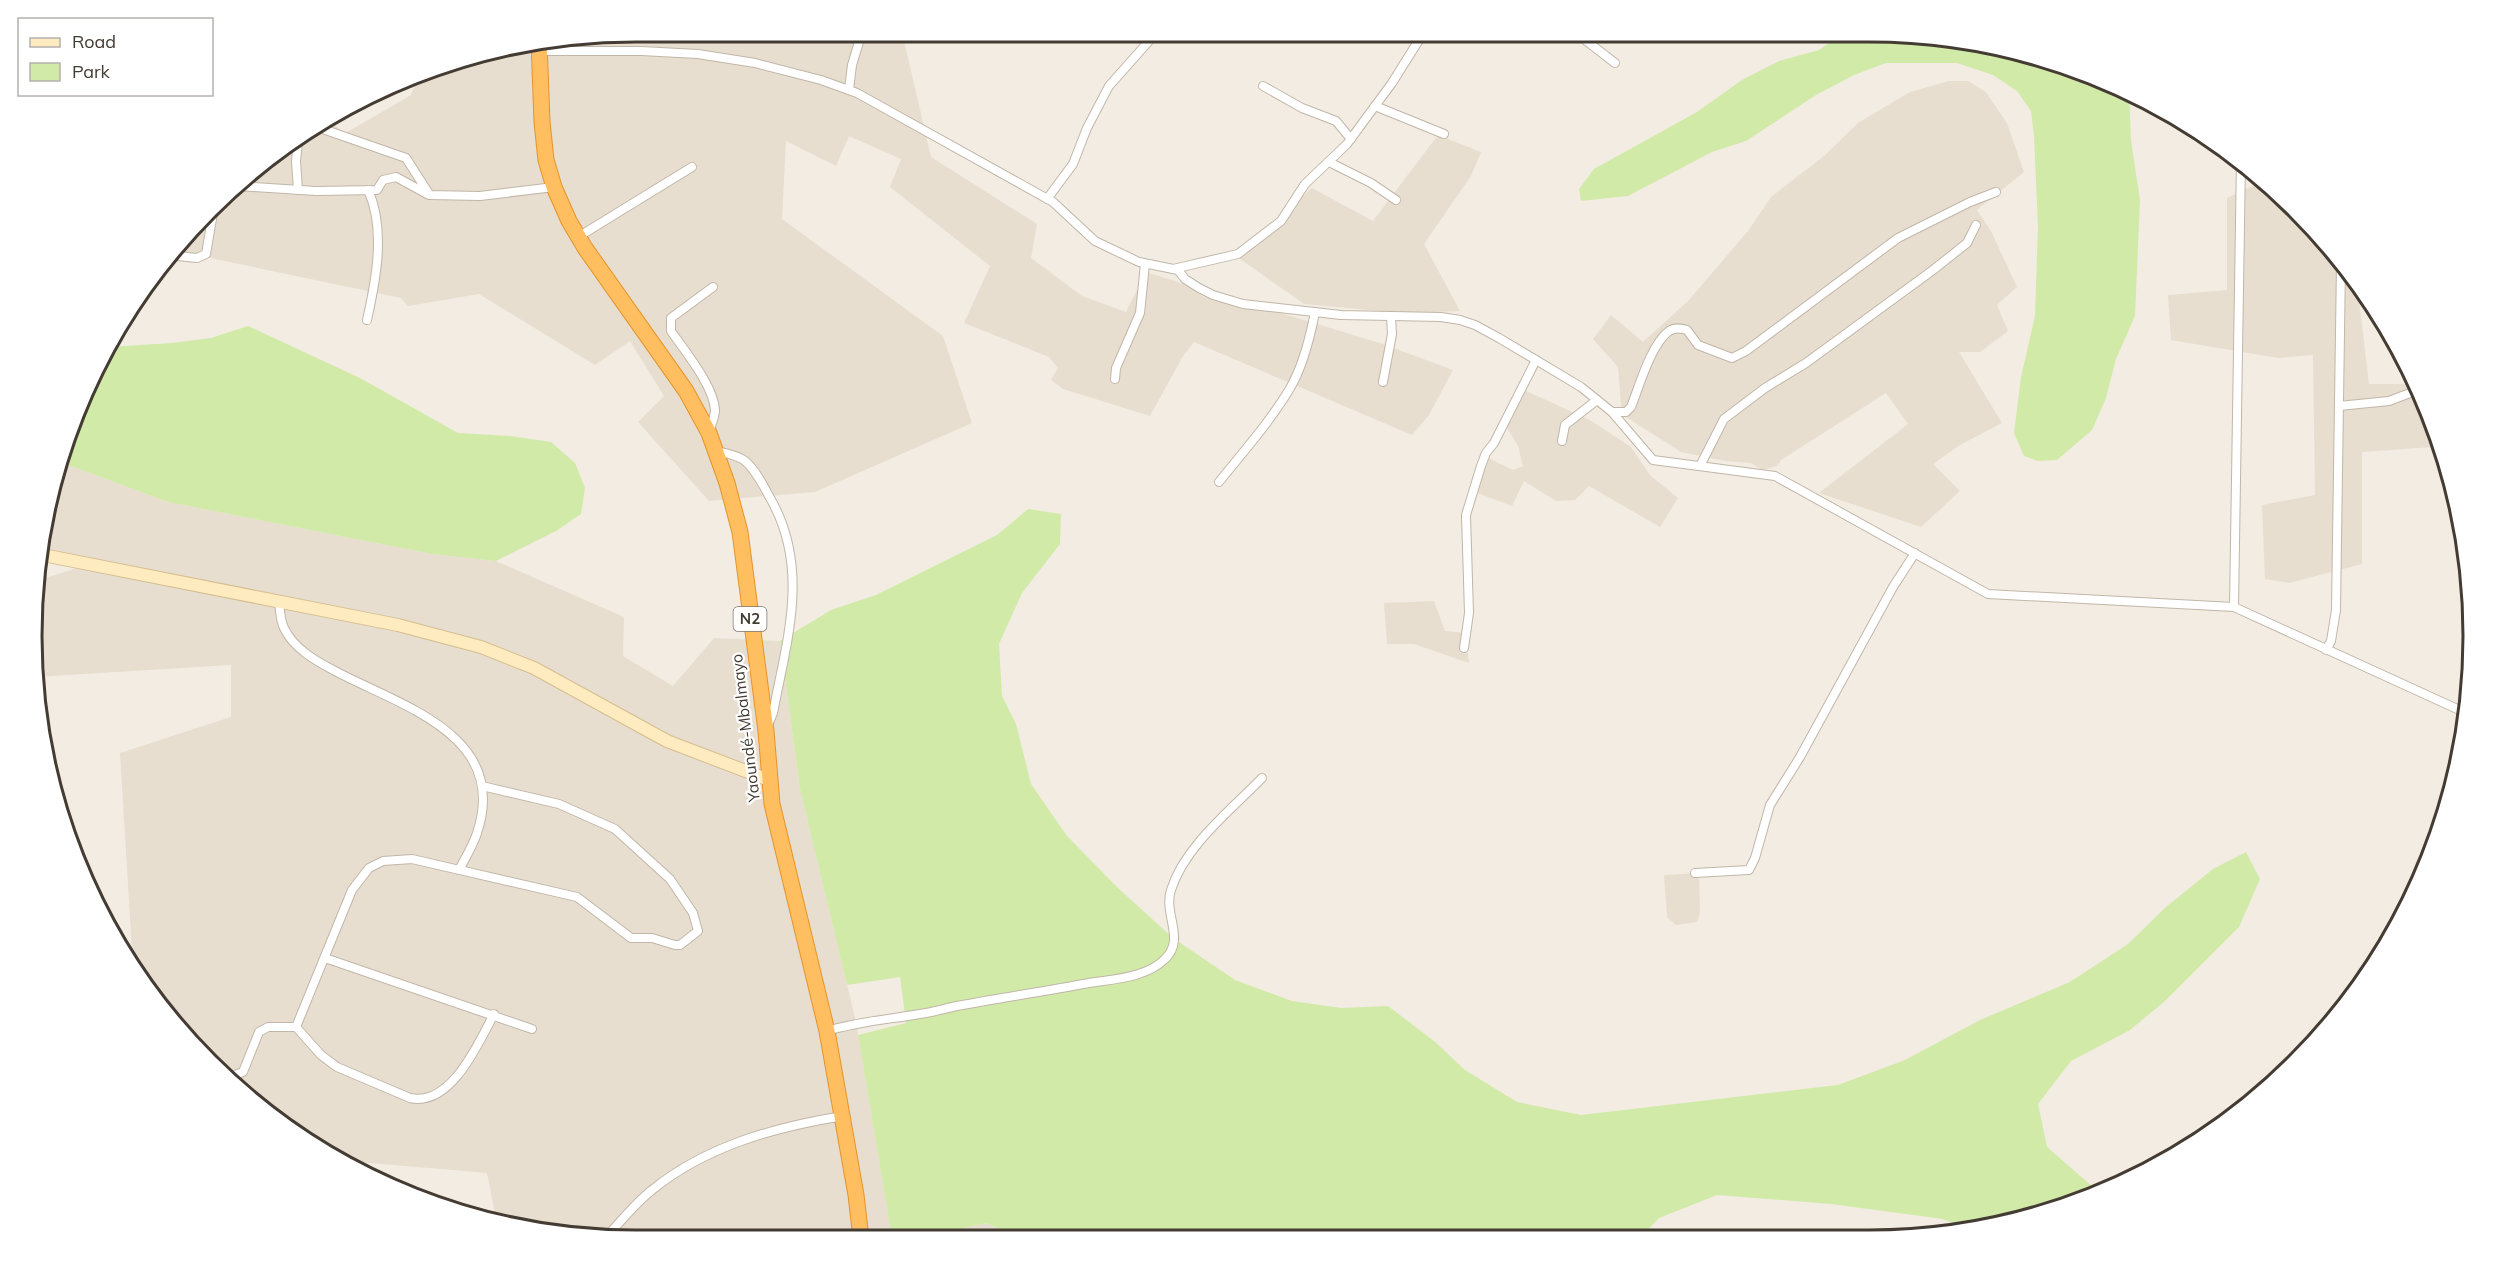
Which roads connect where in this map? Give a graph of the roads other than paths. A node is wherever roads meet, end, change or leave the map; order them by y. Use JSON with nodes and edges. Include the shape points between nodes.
{"nodes":[{"id":1,"x":859,"y":42,"type":"edge"},
{"id":2,"x":1148,"y":42,"type":"edge"},
{"id":3,"x":1417,"y":42,"type":"edge"},
{"id":4,"x":1588,"y":42,"type":"edge"},
{"id":5,"x":558,"y":47,"type":"edge"},
{"id":6,"x":539,"y":50,"type":"edge"},
{"id":7,"x":1615,"y":63,"type":"dead end"},
{"id":8,"x":1263,"y":86,"type":"dead end"},
{"id":9,"x":849,"y":90,"type":"junction"},
{"id":10,"x":1375,"y":106,"type":"junction"},
{"id":11,"x":326,"y":130,"type":"edge"},
{"id":12,"x":1444,"y":134,"type":"dead end"},
{"id":13,"x":1351,"y":139,"type":"junction"},
{"id":14,"x":297,"y":148,"type":"edge"},
{"id":15,"x":1329,"y":162,"type":"junction"},
{"id":16,"x":692,"y":167,"type":"dead end"},
{"id":17,"x":2241,"y":173,"type":"edge"},
{"id":18,"x":247,"y":187,"type":"edge"},
{"id":19,"x":554,"y":187,"type":"junction"},
{"id":20,"x":298,"y":190,"type":"junction"},
{"id":21,"x":369,"y":190,"type":"junction"},
{"id":22,"x":1996,"y":192,"type":"dead end"},
{"id":23,"x":429,"y":195,"type":"junction"},
{"id":24,"x":1047,"y":199,"type":"junction"},
{"id":25,"x":1396,"y":200,"type":"dead end"},
{"id":26,"x":212,"y":220,"type":"edge"},
{"id":27,"x":1976,"y":225,"type":"dead end"},
{"id":28,"x":578,"y":237,"type":"junction"},
{"id":29,"x":179,"y":256,"type":"edge"},
{"id":30,"x":1145,"y":264,"type":"junction"},
{"id":31,"x":1173,"y":269,"type":"junction"},
{"id":32,"x":2342,"y":276,"type":"edge"},
{"id":33,"x":713,"y":287,"type":"dead end"},
{"id":34,"x":1316,"y":312,"type":"junction"},
{"id":35,"x":1391,"y":317,"type":"junction"},
{"id":36,"x":367,"y":320,"type":"dead end"},
{"id":37,"x":1536,"y":360,"type":"junction"},
{"id":38,"x":1115,"y":379,"type":"dead end"},
{"id":39,"x":1383,"y":382,"type":"dead end"},
{"id":40,"x":2411,"y":393,"type":"edge"},
{"id":41,"x":1597,"y":400,"type":"junction"},
{"id":42,"x":2339,"y":406,"type":"junction"},
{"id":43,"x":1612,"y":412,"type":"junction"},
{"id":44,"x":709,"y":433,"type":"junction"},
{"id":45,"x":1562,"y":441,"type":"dead end"},
{"id":46,"x":716,"y":450,"type":"junction"},
{"id":47,"x":1700,"y":466,"type":"junction"},
{"id":48,"x":1219,"y":482,"type":"dead end"},
{"id":49,"x":1915,"y":553,"type":"junction"},
{"id":50,"x":47,"y":556,"type":"edge"},
{"id":51,"x":279,"y":601,"type":"junction"},
{"id":52,"x":2234,"y":607,"type":"junction"},
{"id":53,"x":1464,"y":648,"type":"dead end"},
{"id":54,"x":2326,"y":650,"type":"junction"},
{"id":55,"x":2458,"y":710,"type":"edge"},
{"id":56,"x":766,"y":731,"type":"junction"},
{"id":57,"x":1262,"y":778,"type":"dead end"},
{"id":58,"x":769,"y":780,"type":"junction"},
{"id":59,"x":482,"y":786,"type":"junction"},
{"id":60,"x":459,"y":870,"type":"junction"},
{"id":61,"x":1695,"y":873,"type":"dead end"},
{"id":62,"x":325,"y":958,"type":"junction"},
{"id":63,"x":494,"y":1014,"type":"junction"},
{"id":64,"x":296,"y":1027,"type":"junction"},
{"id":65,"x":532,"y":1029,"type":"dead end"},
{"id":66,"x":827,"y":1030,"type":"junction"},
{"id":67,"x":236,"y":1075,"type":"edge"},
{"id":68,"x":843,"y":1116,"type":"junction"},
{"id":69,"x":612,"y":1229,"type":"edge"},
{"id":70,"x":860,"y":1230,"type":"edge"}],
"edges":[{"from":1,"to":9,"type":"street"},
{"from":2,"to":24,"type":"street","via":[[1109,86],[1073,164]]},
{"from":3,"to":10,"type":"street"},
{"from":4,"to":7,"type":"street"},
{"from":5,"to":9,"type":"street","via":[[698,54],[756,63]]},
{"from":6,"to":19,"type":"highway","name":"Yaoundé-Mbalmayo","number":"N2","via":[[546,160]]},
{"from":8,"to":13,"type":"street","via":[[1336,122]]},
{"from":9,"to":24,"type":"street"},
{"from":10,"to":12,"type":"street"},
{"from":10,"to":13,"type":"street"},
{"from":11,"to":23,"type":"street","via":[[406,158]]},
{"from":13,"to":15,"type":"street"},
{"from":14,"to":20,"type":"street"},
{"from":15,"to":25,"type":"street"},
{"from":15,"to":31,"type":"street","via":[[1305,184],[1281,220],[1238,254]]},
{"from":16,"to":28,"type":"street"},
{"from":17,"to":52,"type":"street"},
{"from":18,"to":20,"type":"street"},
{"from":19,"to":23,"type":"street","via":[[480,196]]},
{"from":19,"to":28,"type":"highway","name":"Yaoundé-Mbalmayo","number":"N2"},
{"from":20,"to":21,"type":"street"},
{"from":21,"to":23,"type":"street","via":[[376,190],[383,180],[396,177]]},
{"from":21,"to":36,"type":"street","via":[[377,239]]},
{"from":22,"to":43,"type":"street","via":[[1898,238],[1732,358],[1698,345],[1688,330],[1670,330],[1658,344],[1631,408]]},
{"from":24,"to":30,"type":"street","via":[[1095,241]]},
{"from":26,"to":29,"type":"street","via":[[206,254],[197,258]]},
{"from":27,"to":47,"type":"street","via":[[1967,243],[1933,270],[1724,419]]},
{"from":28,"to":44,"type":"highway","name":"Yaoundé-Mbalmayo","number":"N2","via":[[686,391]]},
{"from":30,"to":31,"type":"street"},
{"from":30,"to":38,"type":"street","via":[[1140,313]]},
{"from":31,"to":34,"type":"street","via":[[1213,295],[1244,304]]},
{"from":32,"to":42,"type":"street"},
{"from":33,"to":44,"type":"street","via":[[671,318],[670,325],[715,406]]},
{"from":34,"to":35,"type":"street"},
{"from":34,"to":48,"type":"street","via":[[1290,388]]},
{"from":35,"to":37,"type":"street","via":[[1460,320]]},
{"from":35,"to":39,"type":"street","via":[[1392,334]]},
{"from":37,"to":41,"type":"street"},
{"from":37,"to":53,"type":"street","via":[[1486,453],[1466,515],[1469,613]]},
{"from":40,"to":42,"type":"street","via":[[2389,401]]},
{"from":41,"to":43,"type":"street"},
{"from":41,"to":45,"type":"street","via":[[1565,425]]},
{"from":42,"to":54,"type":"street","via":[[2336,610]]},
{"from":43,"to":47,"type":"street","via":[[1653,460]]},
{"from":44,"to":46,"type":"highway","name":"Yaoundé-Mbalmayo","number":"N2"},
{"from":46,"to":56,"type":"highway","name":"Yaoundé-Mbalmayo","number":"N2","via":[[740,532]]},
{"from":46,"to":56,"type":"street","via":[[744,460],[776,507],[789,545],[794,585],[792,615]]},
{"from":47,"to":49,"type":"street","via":[[1775,476]]},
{"from":49,"to":52,"type":"street","via":[[1988,594]]},
{"from":49,"to":61,"type":"street","via":[[1770,805],[1749,870]]},
{"from":50,"to":51,"type":"main road"},
{"from":51,"to":58,"type":"main road","via":[[481,647],[534,668],[667,741]]},
{"from":51,"to":59,"type":"street","via":[[283,627],[300,649],[446,729],[474,763]]},
{"from":52,"to":54,"type":"street"},
{"from":54,"to":55,"type":"street"},
{"from":56,"to":58,"type":"highway","name":"Yaoundé-Mbalmayo","number":"N2"},
{"from":57,"to":66,"type":"street","via":[[1184,859],[1170,891],[1173,947],[1152,970]]},
{"from":58,"to":66,"type":"highway","name":"Yaoundé-Mbalmayo","number":"N2","via":[[776,827]]},
{"from":59,"to":60,"type":"street","via":[[476,835]]},
{"from":59,"to":60,"type":"street","via":[[558,804],[615,829],[670,879],[693,913],[698,931],[680,945],[631,938],[577,897]]},
{"from":60,"to":62,"type":"street","via":[[402,858],[376,864],[352,890]]},
{"from":62,"to":63,"type":"street"},
{"from":62,"to":64,"type":"street"},
{"from":63,"to":64,"type":"street","via":[[458,1074],[443,1091],[422,1100],[337,1067]]},
{"from":63,"to":65,"type":"street"},
{"from":64,"to":67,"type":"street","via":[[268,1027],[259,1032],[243,1072]]},
{"from":66,"to":68,"type":"highway","name":"Yaoundé-Mbalmayo","number":"N2"},
{"from":68,"to":69,"type":"street","via":[[764,1132],[684,1168],[652,1189]]},
{"from":68,"to":70,"type":"highway","name":"Yaoundé-Mbalmayo","number":"N2"}]}
